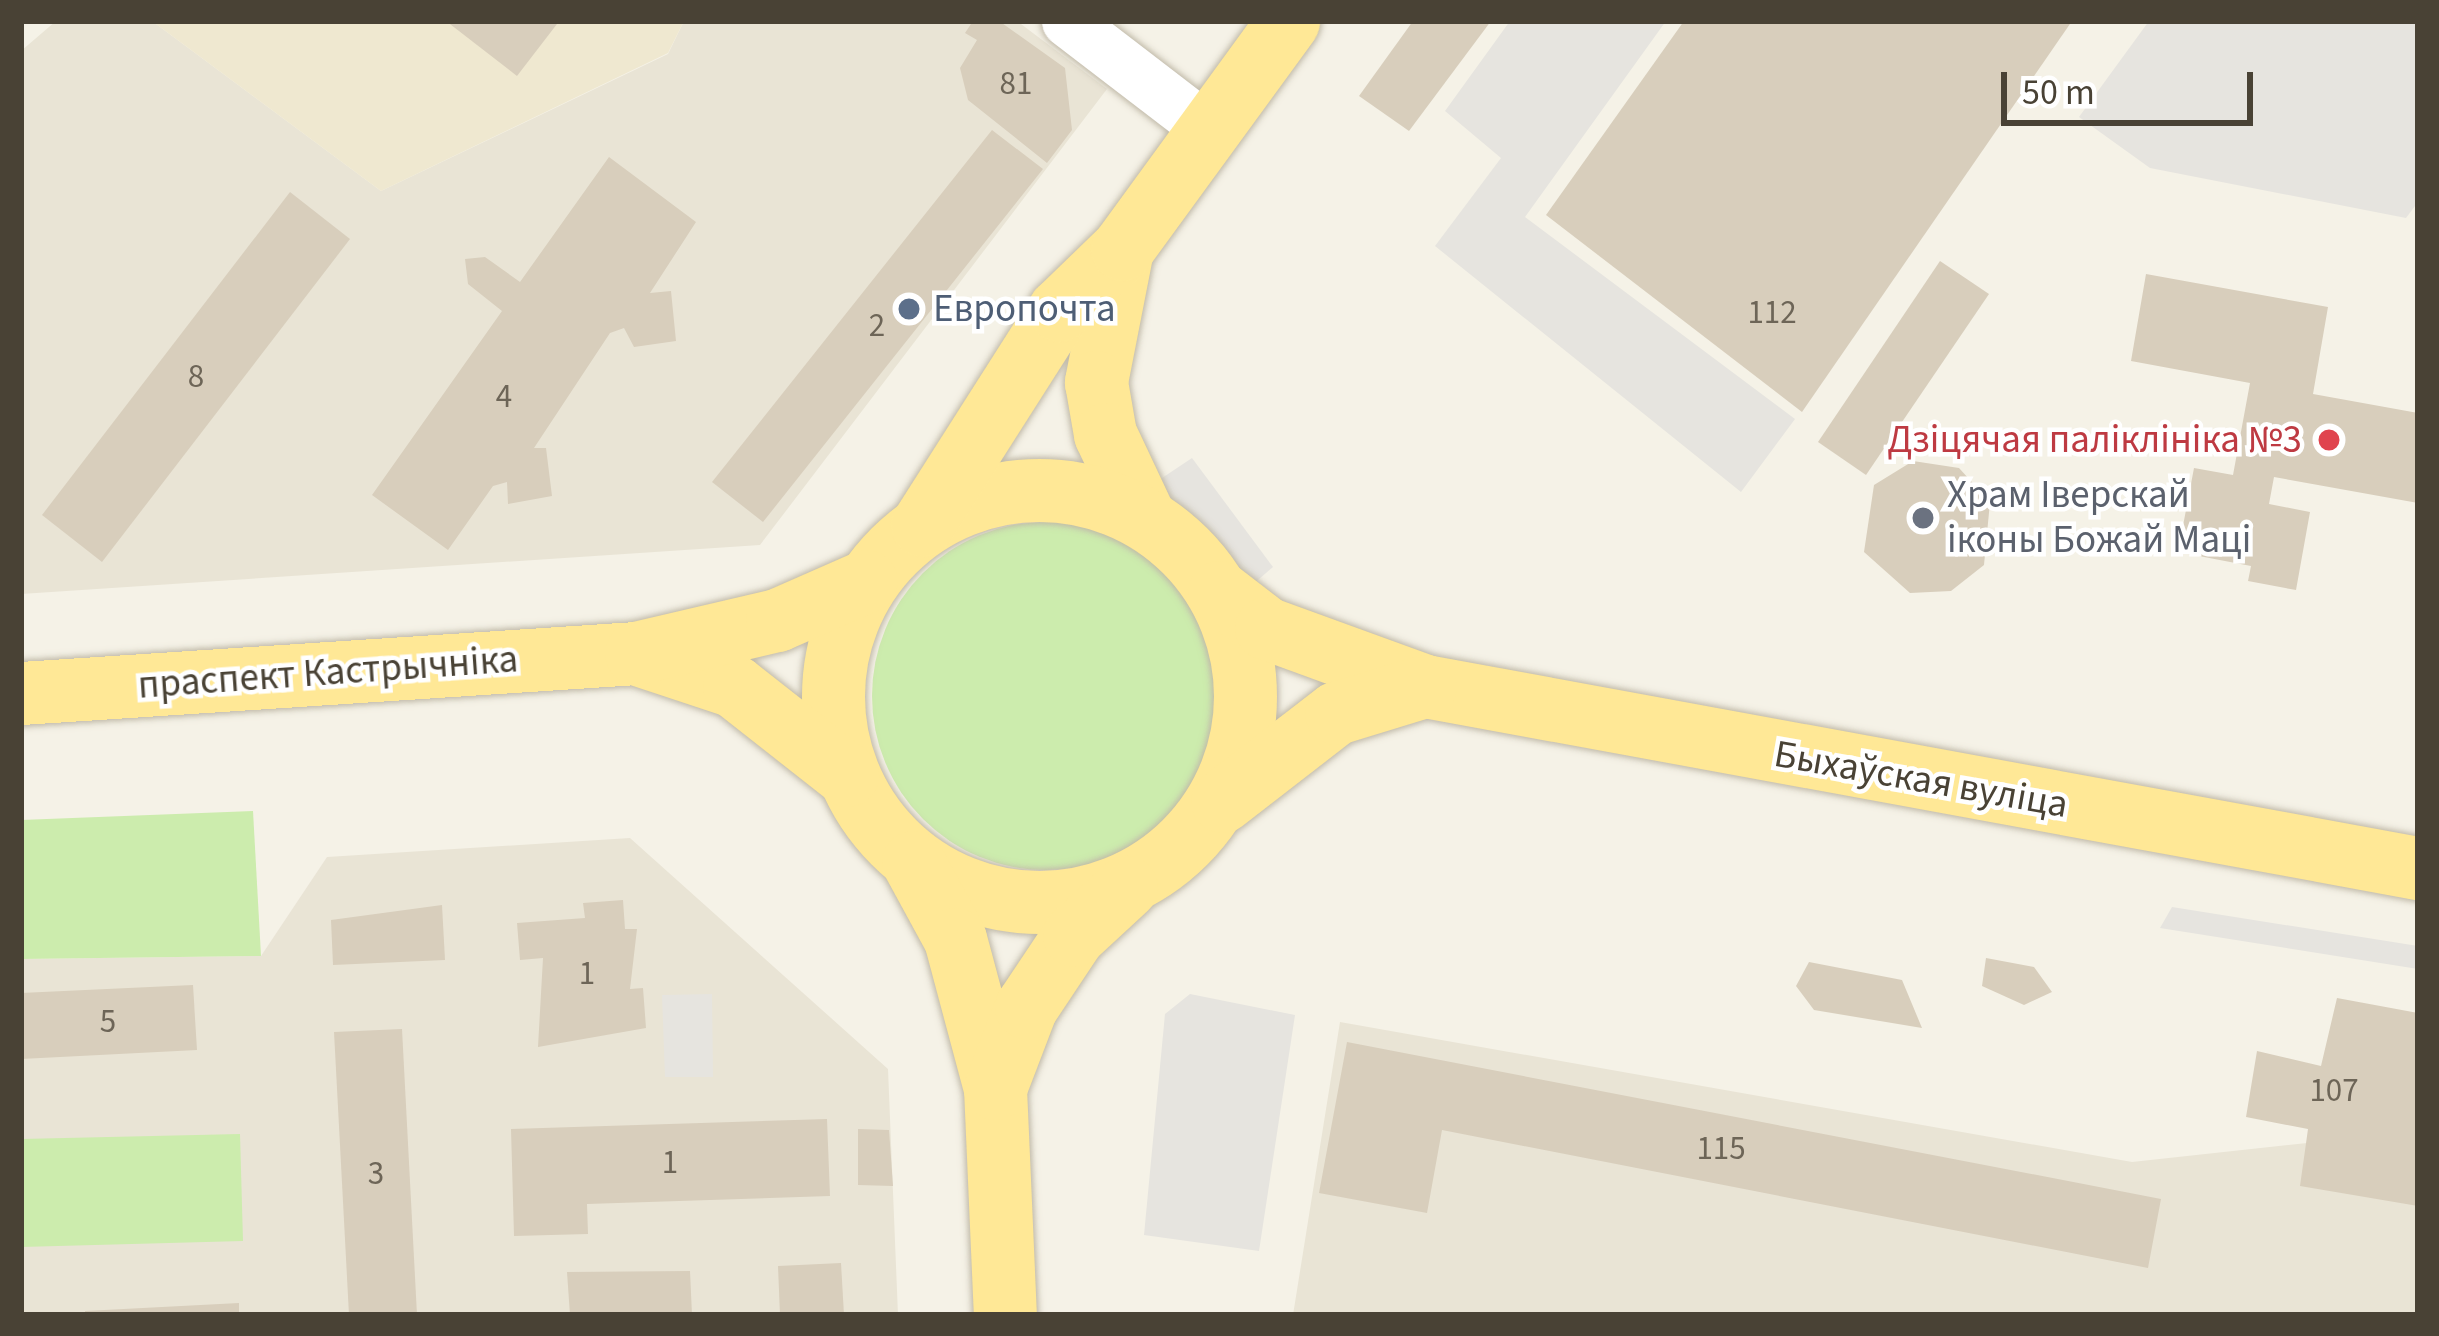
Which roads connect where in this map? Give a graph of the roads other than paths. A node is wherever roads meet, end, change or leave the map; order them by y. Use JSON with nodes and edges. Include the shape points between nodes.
{"nodes":[{"id":1,"x":1067,"y":21,"type":"edge"},
{"id":2,"x":1288,"y":21,"type":"edge"},
{"id":3,"x":1208,"y":129,"type":"junction"},
{"id":4,"x":1122,"y":248,"type":"junction"},
{"id":5,"x":1144,"y":517,"type":"junction"},
{"id":6,"x":922,"y":524,"type":"junction"},
{"id":7,"x":866,"y":581,"type":"junction"},
{"id":8,"x":1219,"y":592,"type":"junction"},
{"id":9,"x":636,"y":653,"type":"junction"},
{"id":10,"x":1425,"y":686,"type":"junction"},
{"id":11,"x":21,"y":693,"type":"edge"},
{"id":12,"x":847,"y":775,"type":"junction"},
{"id":13,"x":1216,"y":806,"type":"junction"},
{"id":14,"x":913,"y":862,"type":"junction"},
{"id":15,"x":2418,"y":868,"type":"edge"},
{"id":16,"x":1129,"y":884,"type":"junction"},
{"id":17,"x":995,"y":1088,"type":"junction"},
{"id":18,"x":1005,"y":1315,"type":"edge"}],
"edges":[{"from":1,"to":3,"type":"street"},
{"from":2,"to":3,"type":"main road"},
{"from":3,"to":4,"type":"main road"},
{"from":4,"to":5,"type":"main road","via":[[1096,382],[1105,434]]},
{"from":4,"to":6,"type":"main road","via":[[1059,310]]},
{"from":5,"to":6,"type":"main road","via":[[1051,491],[993,494]]},
{"from":5,"to":8,"type":"main road"},
{"from":6,"to":7,"type":"main road"},
{"from":7,"to":9,"type":"main road","name":"праспект Кастрычніка","via":[[777,620]]},
{"from":7,"to":12,"type":"main road","via":[[838,643],[831,709]]},
{"from":8,"to":10,"type":"main road","name":"Быхаўская вуліца","via":[[1266,628]]},
{"from":8,"to":13,"type":"main road","via":[[1245,662],[1244,736]]},
{"from":9,"to":11,"type":"main road","name":"праспект Кастрычніка"},
{"from":9,"to":12,"type":"main road","name":"праспект Кастрычніка","via":[[734,686]]},
{"from":10,"to":13,"type":"main road","name":"Быхаўская вуліца","via":[[1374,696],[1298,734]]},
{"from":10,"to":15,"type":"main road","name":"Быхаўская вуліца"},
{"from":12,"to":14,"type":"main road"},
{"from":13,"to":16,"type":"main road"},
{"from":14,"to":16,"type":"main road","via":[[981,896],[1037,902]]},
{"from":14,"to":17,"type":"main road","via":[[955,939]]},
{"from":16,"to":17,"type":"main road","via":[[1074,935],[1026,1007]]},
{"from":17,"to":18,"type":"main road"}]}
